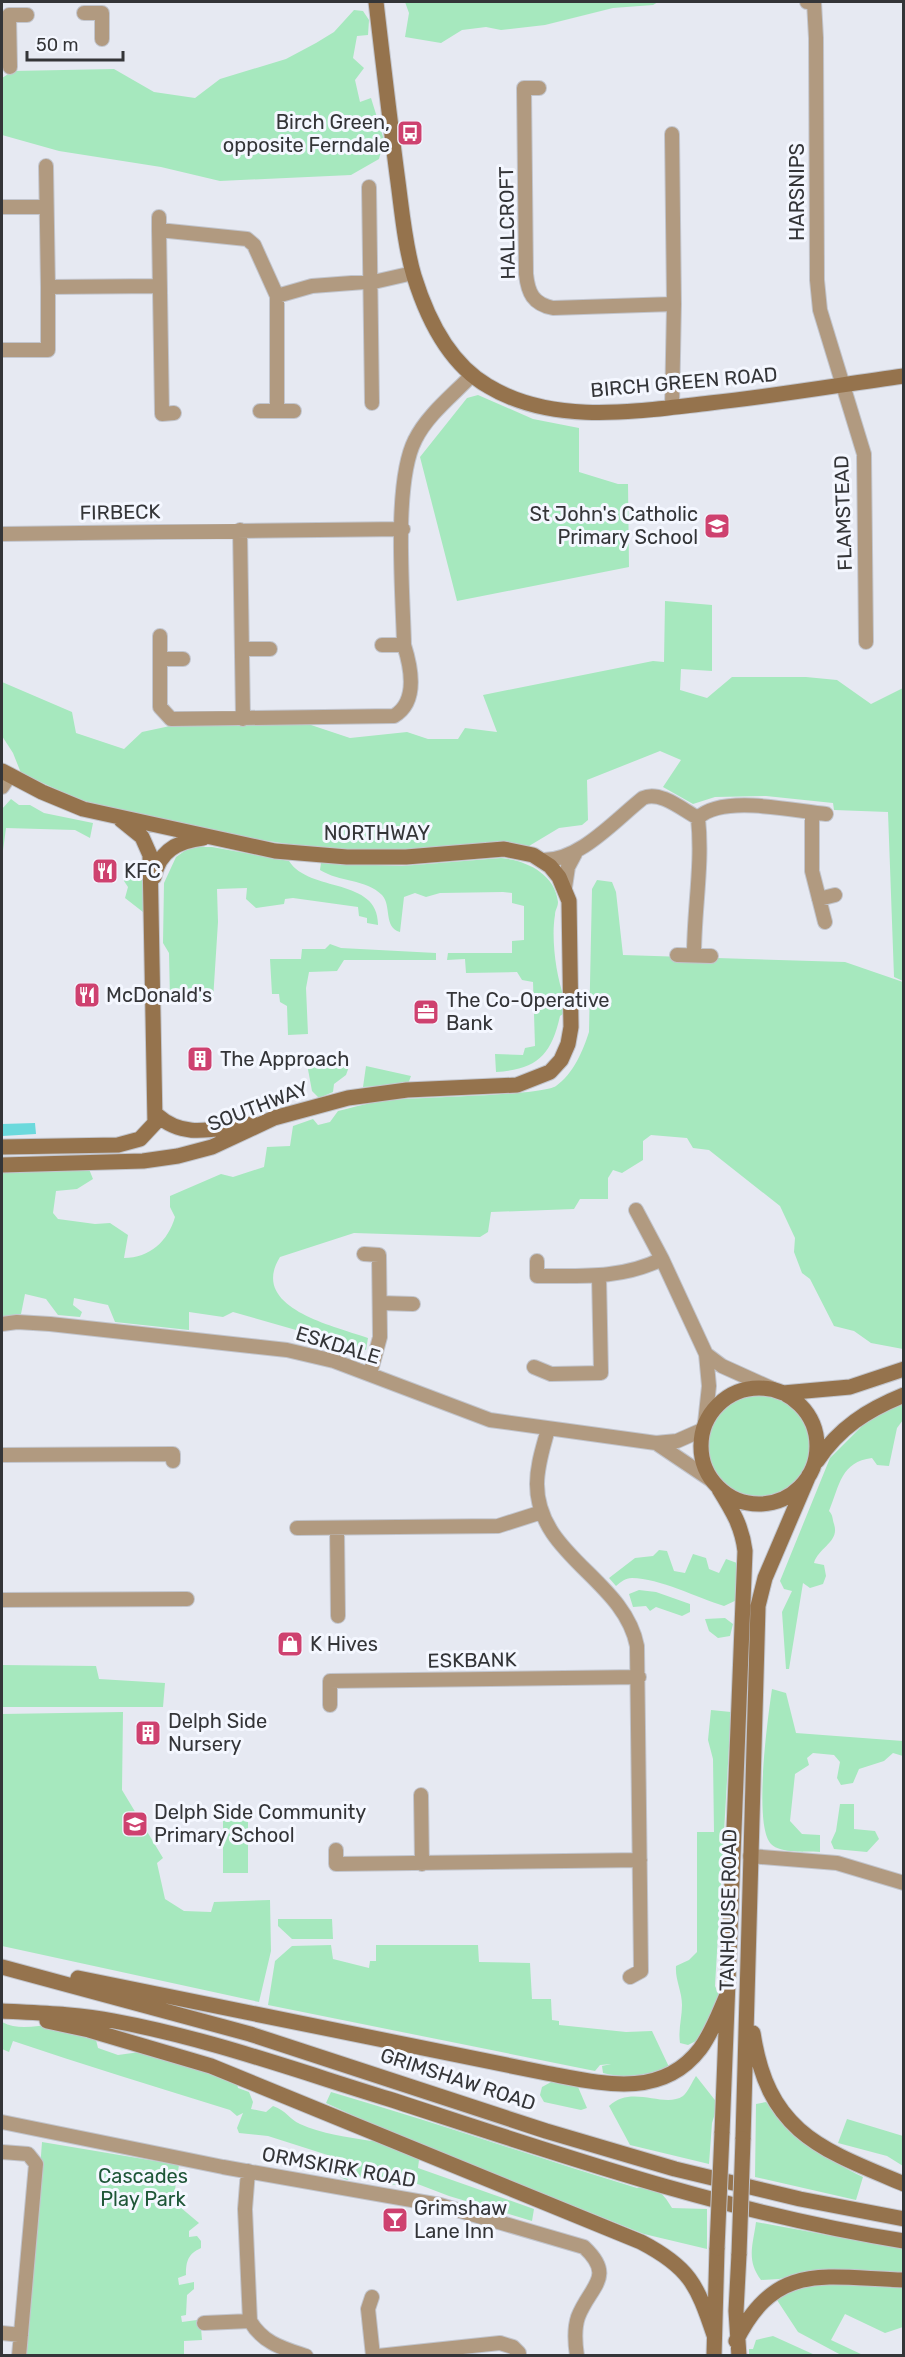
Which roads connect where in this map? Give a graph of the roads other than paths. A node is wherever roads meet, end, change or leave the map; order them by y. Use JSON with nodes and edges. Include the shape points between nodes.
{"nodes":[{"id":1,"x":807,"y":2,"type":"edge"},
{"id":2,"x":102,"y":7,"type":"edge"},
{"id":3,"x":9,"y":8,"type":"edge"},
{"id":4,"x":377,"y":9,"type":"edge"},
{"id":5,"x":84,"y":13,"type":"dead end"},
{"id":6,"x":27,"y":15,"type":"dead end"},
{"id":7,"x":102,"y":39,"type":"dead end"},
{"id":8,"x":10,"y":67,"type":"dead end"},
{"id":9,"x":539,"y":88,"type":"dead end"},
{"id":10,"x":672,"y":134,"type":"dead end"},
{"id":11,"x":46,"y":166,"type":"dead end"},
{"id":12,"x":369,"y":187,"type":"dead end"},
{"id":13,"x":2,"y":207,"type":"edge"},
{"id":14,"x":46,"y":207,"type":"junction"},
{"id":15,"x":413,"y":273,"type":"junction"},
{"id":16,"x":371,"y":282,"type":"junction"},
{"id":17,"x":159,"y":286,"type":"junction"},
{"id":18,"x":48,"y":287,"type":"junction"},
{"id":19,"x":277,"y":296,"type":"junction"},
{"id":20,"x":674,"y":304,"type":"junction"},
{"id":21,"x":2,"y":350,"type":"edge"},
{"id":22,"x":472,"y":375,"type":"junction"},
{"id":23,"x":903,"y":376,"type":"edge"},
{"id":24,"x":844,"y":385,"type":"junction"},
{"id":25,"x":372,"y":403,"type":"dead end"},
{"id":26,"x":672,"y":407,"type":"junction"},
{"id":27,"x":260,"y":411,"type":"dead end"},
{"id":28,"x":277,"y":411,"type":"junction"},
{"id":29,"x":294,"y":411,"type":"dead end"},
{"id":30,"x":174,"y":413,"type":"dead end"},
{"id":31,"x":403,"y":529,"type":"junction"},
{"id":32,"x":240,"y":530,"type":"junction"},
{"id":33,"x":2,"y":534,"type":"edge"},
{"id":34,"x":160,"y":636,"type":"dead end"},
{"id":35,"x":866,"y":642,"type":"dead end"},
{"id":36,"x":382,"y":645,"type":"dead end"},
{"id":37,"x":404,"y":645,"type":"junction"},
{"id":38,"x":242,"y":649,"type":"junction"},
{"id":39,"x":270,"y":649,"type":"dead end"},
{"id":40,"x":160,"y":659,"type":"junction"},
{"id":41,"x":183,"y":659,"type":"dead end"},
{"id":42,"x":243,"y":718,"type":"junction"},
{"id":43,"x":4,"y":778,"type":"edge"},
{"id":44,"x":106,"y":814,"type":"junction"},
{"id":45,"x":698,"y":818,"type":"junction"},
{"id":46,"x":211,"y":838,"type":"junction"},
{"id":47,"x":576,"y":852,"type":"junction"},
{"id":48,"x":541,"y":860,"type":"junction"},
{"id":49,"x":565,"y":887,"type":"junction"},
{"id":50,"x":152,"y":892,"type":"junction"},
{"id":51,"x":835,"y":895,"type":"dead end"},
{"id":52,"x":819,"y":899,"type":"junction"},
{"id":53,"x":825,"y":922,"type":"dead end"},
{"id":54,"x":677,"y":955,"type":"dead end"},
{"id":55,"x":694,"y":955,"type":"junction"},
{"id":56,"x":711,"y":956,"type":"dead end"},
{"id":57,"x":157,"y":1115,"type":"junction"},
{"id":58,"x":259,"y":1124,"type":"junction"},
{"id":59,"x":2,"y":1147,"type":"edge"},
{"id":60,"x":2,"y":1166,"type":"edge"},
{"id":61,"x":636,"y":1210,"type":"dead end"},
{"id":62,"x":364,"y":1254,"type":"dead end"},
{"id":63,"x":662,"y":1259,"type":"junction"},
{"id":64,"x":537,"y":1261,"type":"dead end"},
{"id":65,"x":599,"y":1276,"type":"junction"},
{"id":66,"x":380,"y":1304,"type":"junction"},
{"id":67,"x":413,"y":1304,"type":"dead end"},
{"id":68,"x":2,"y":1324,"type":"edge"},
{"id":69,"x":706,"y":1354,"type":"junction"},
{"id":70,"x":534,"y":1367,"type":"dead end"},
{"id":71,"x":903,"y":1369,"type":"edge"},
{"id":72,"x":370,"y":1374,"type":"junction"},
{"id":73,"x":778,"y":1391,"type":"junction"},
{"id":74,"x":903,"y":1395,"type":"edge"},
{"id":75,"x":704,"y":1426,"type":"junction"},
{"id":76,"x":548,"y":1430,"type":"junction"},
{"id":77,"x":656,"y":1443,"type":"junction"},
{"id":78,"x":2,"y":1455,"type":"edge"},
{"id":79,"x":172,"y":1461,"type":"dead end"},
{"id":80,"x":811,"y":1470,"type":"junction"},
{"id":81,"x":715,"y":1484,"type":"junction"},
{"id":82,"x":542,"y":1512,"type":"junction"},
{"id":83,"x":297,"y":1528,"type":"dead end"},
{"id":84,"x":337,"y":1528,"type":"junction"},
{"id":85,"x":187,"y":1599,"type":"dead end"},
{"id":86,"x":2,"y":1600,"type":"edge"},
{"id":87,"x":338,"y":1616,"type":"dead end"},
{"id":88,"x":639,"y":1677,"type":"junction"},
{"id":89,"x":330,"y":1705,"type":"dead end"},
{"id":90,"x":421,"y":1795,"type":"dead end"},
{"id":91,"x":336,"y":1850,"type":"dead end"},
{"id":92,"x":750,"y":1856,"type":"junction"},
{"id":93,"x":640,"y":1860,"type":"junction"},
{"id":94,"x":422,"y":1864,"type":"junction"},
{"id":95,"x":903,"y":1883,"type":"edge"},
{"id":96,"x":2,"y":1962,"type":"edge"},
{"id":97,"x":2,"y":1967,"type":"edge"},
{"id":98,"x":630,"y":1977,"type":"dead end"},
{"id":99,"x":727,"y":1995,"type":"junction"},
{"id":100,"x":747,"y":1995,"type":"junction"},
{"id":101,"x":2,"y":2011,"type":"edge"},
{"id":102,"x":2,"y":2122,"type":"edge"},
{"id":103,"x":2,"y":2152,"type":"edge"},
{"id":104,"x":248,"y":2171,"type":"junction"},
{"id":105,"x":903,"y":2184,"type":"edge"},
{"id":106,"x":903,"y":2219,"type":"edge"},
{"id":107,"x":903,"y":2241,"type":"edge"},
{"id":108,"x":903,"y":2280,"type":"edge"},
{"id":109,"x":372,"y":2297,"type":"dead end"},
{"id":110,"x":250,"y":2321,"type":"junction"},
{"id":111,"x":204,"y":2323,"type":"dead end"},
{"id":112,"x":2,"y":2333,"type":"edge"},
{"id":113,"x":714,"y":2335,"type":"junction"},
{"id":114,"x":21,"y":2336,"type":"junction"},
{"id":115,"x":737,"y":2348,"type":"edge"},
{"id":116,"x":521,"y":2352,"type":"edge"},
{"id":117,"x":406,"y":2354,"type":"edge"},
{"id":118,"x":19,"y":2355,"type":"edge"},
{"id":119,"x":306,"y":2355,"type":"edge"},
{"id":120,"x":373,"y":2355,"type":"edge"},
{"id":121,"x":378,"y":2355,"type":"edge"},
{"id":122,"x":577,"y":2355,"type":"edge"},
{"id":123,"x":714,"y":2355,"type":"edge"}],
"edges":[{"from":1,"to":24,"type":"street","name":"HARSNIPS","via":[[814,2],[816,38],[817,280],[820,310]]},
{"from":2,"to":5,"type":"street"},
{"from":2,"to":7,"type":"street"},
{"from":3,"to":6,"type":"street"},
{"from":3,"to":8,"type":"street"},
{"from":4,"to":15,"type":"street","name":"BIRCH GREEN ROAD"},
{"from":9,"to":20,"type":"street","name":"HALLCROFT","via":[[524,88],[526,274],[531,295],[540,304],[553,308]]},
{"from":10,"to":20,"type":"street"},
{"from":11,"to":14,"type":"street"},
{"from":12,"to":16,"type":"street"},
{"from":13,"to":14,"type":"street"},
{"from":14,"to":18,"type":"street"},
{"from":15,"to":16,"type":"street"},
{"from":15,"to":22,"type":"street","name":"BIRCH GREEN ROAD","via":[[442,341]]},
{"from":16,"to":19,"type":"street","via":[[312,286]]},
{"from":16,"to":25,"type":"street"},
{"from":17,"to":18,"type":"street"},
{"from":17,"to":19,"type":"street","via":[[159,224],[248,239]]},
{"from":17,"to":30,"type":"street","via":[[162,414]]},
{"from":18,"to":21,"type":"street","via":[[48,350]]},
{"from":19,"to":28,"type":"street"},
{"from":20,"to":26,"type":"street"},
{"from":22,"to":26,"type":"street","name":"BIRCH GREEN ROAD","via":[[500,393],[549,408],[595,412]]},
{"from":22,"to":31,"type":"street","via":[[421,429],[414,442],[404,474]]},
{"from":23,"to":24,"type":"street","name":"BIRCH GREEN ROAD"},
{"from":24,"to":26,"type":"street","name":"BIRCH GREEN ROAD"},
{"from":24,"to":35,"type":"street","name":"FLAMSTEAD","via":[[864,454]]},
{"from":27,"to":28,"type":"street"},
{"from":28,"to":29,"type":"street"},
{"from":31,"to":32,"type":"street","name":"FIRBECK"},
{"from":31,"to":37,"type":"street"},
{"from":32,"to":33,"type":"street","name":"FIRBECK"},
{"from":32,"to":38,"type":"street"},
{"from":34,"to":40,"type":"street"},
{"from":36,"to":37,"type":"street"},
{"from":37,"to":42,"type":"street","via":[[410,693],[406,706],[394,716]]},
{"from":38,"to":39,"type":"street"},
{"from":38,"to":42,"type":"street"},
{"from":40,"to":41,"type":"street"},
{"from":40,"to":42,"type":"street","via":[[160,707],[166,716]]},
{"from":43,"to":44,"type":"street","name":"NORTHWAY"},
{"from":44,"to":46,"type":"street","name":"NORTHWAY"},
{"from":44,"to":50,"type":"street","name":"NORTHWAY","via":[[126,822],[142,837],[150,855]]},
{"from":45,"to":47,"type":"street","via":[[657,796],[646,796]]},
{"from":45,"to":52,"type":"street","via":[[717,807],[819,813],[811,859]]},
{"from":45,"to":55,"type":"street","via":[[700,868],[694,908]]},
{"from":46,"to":48,"type":"street","name":"NORTHWAY","via":[[275,851],[347,857],[406,857],[504,849],[518,850]]},
{"from":46,"to":50,"type":"street","via":[[183,842],[166,852],[156,869]]},
{"from":47,"to":48,"type":"street","via":[[560,859]]},
{"from":47,"to":49,"type":"street","via":[[568,867]]},
{"from":48,"to":49,"type":"street","name":"NORTHWAY"},
{"from":49,"to":58,"type":"street","name":"SOUTHWAY","via":[[569,901],[571,1027],[561,1060],[550,1072],[518,1085],[407,1090],[348,1098]]},
{"from":50,"to":57,"type":"street","name":"NORTHWAY"},
{"from":51,"to":52,"type":"street"},
{"from":52,"to":53,"type":"street"},
{"from":54,"to":55,"type":"street"},
{"from":55,"to":56,"type":"street"},
{"from":57,"to":58,"type":"street","via":[[172,1127],[195,1132]]},
{"from":57,"to":59,"type":"street","via":[[150,1131],[131,1143]]},
{"from":58,"to":60,"type":"street","name":"SOUTHWAY","via":[[212,1147],[178,1156],[143,1161]]},
{"from":61,"to":63,"type":"street"},
{"from":62,"to":66,"type":"street","via":[[379,1255]]},
{"from":63,"to":65,"type":"street","via":[[634,1271]]},
{"from":63,"to":69,"type":"street"},
{"from":64,"to":65,"type":"street","via":[[537,1276]]},
{"from":65,"to":70,"type":"street","via":[[601,1373],[551,1374]]},
{"from":66,"to":67,"type":"street"},
{"from":66,"to":72,"type":"street","via":[[380,1337]]},
{"from":68,"to":72,"type":"street","name":"ESKDALE","via":[[38,1323],[263,1346],[310,1354]]},
{"from":69,"to":73,"type":"street","via":[[722,1366]]},
{"from":69,"to":75,"type":"street","via":[[709,1386]]},
{"from":71,"to":73,"type":"street","via":[[850,1387]]},
{"from":72,"to":76,"type":"street","name":"ESKDALE","via":[[475,1416]]},
{"from":73,"to":75,"type":"street","via":[[759,1388],[733,1394],[721,1401]]},
{"from":73,"to":80,"type":"street","via":[[793,1399],[810,1418],[817,1441]]},
{"from":74,"to":80,"type":"street","name":"TANHOUSE ROAD","via":[[851,1422],[829,1442]]},
{"from":75,"to":77,"type":"street","name":"ESKDALE","via":[[677,1440]]},
{"from":75,"to":81,"type":"street","via":[[702,1461]]},
{"from":76,"to":77,"type":"street","name":"ESKDALE"},
{"from":76,"to":82,"type":"street","via":[[538,1472]]},
{"from":77,"to":81,"type":"street","name":"ESKDALE"},
{"from":78,"to":79,"type":"street","via":[[173,1454]]},
{"from":80,"to":81,"type":"street","via":[[788,1496],[760,1504],[745,1503]]},
{"from":80,"to":92,"type":"street","name":"TANHOUSE ROAD","via":[[760,1592]]},
{"from":81,"to":99,"type":"street","name":"TANHOUSE ROAD","via":[[737,1518],[745,1551]]},
{"from":82,"to":84,"type":"street","via":[[498,1526]]},
{"from":82,"to":88,"type":"street","via":[[555,1538],[616,1601],[635,1634]]},
{"from":83,"to":84,"type":"street"},
{"from":84,"to":87,"type":"street"},
{"from":85,"to":86,"type":"street"},
{"from":88,"to":89,"type":"street","name":"ESKBANK","via":[[330,1681]]},
{"from":88,"to":93,"type":"street"},
{"from":90,"to":94,"type":"street"},
{"from":91,"to":94,"type":"street","via":[[336,1864]]},
{"from":92,"to":95,"type":"street","via":[[837,1863]]},
{"from":92,"to":100,"type":"street","name":"TANHOUSE ROAD"},
{"from":93,"to":94,"type":"street"},
{"from":93,"to":98,"type":"street","via":[[641,1971]]},
{"from":96,"to":99,"type":"street","via":[[610,2085],[652,2082],[685,2064],[700,2049]]},
{"from":97,"to":106,"type":"street","name":"GRIMSHAW ROAD","via":[[250,2034],[675,2169]]},
{"from":99,"to":113,"type":"street","name":"TANHOUSE ROAD","bridge":true},
{"from":100,"to":105,"type":"street","via":[[765,2084],[793,2126],[814,2143]]},
{"from":100,"to":115,"type":"street","name":"TANHOUSE ROAD","bridge":true},
{"from":101,"to":107,"type":"street","name":"GRIMSHAW ROAD","via":[[81,2016],[156,2031],[252,2056],[653,2184]]},
{"from":101,"to":113,"type":"street","via":[[89,2030],[211,2066],[641,2242],[669,2256],[686,2272],[698,2290]]},
{"from":102,"to":104,"type":"street","name":"ORMSKIRK ROAD"},
{"from":103,"to":114,"type":"street","via":[[28,2154],[36,2164]]},
{"from":104,"to":110,"type":"street","via":[[245,2209]]},
{"from":104,"to":122,"type":"street","name":"ORMSKIRK ROAD","via":[[440,2205],[584,2247],[597,2259],[600,2270],[598,2283],[578,2318]]},
{"from":108,"to":115,"type":"street","via":[[812,2278],[790,2283],[758,2304]]},
{"from":109,"to":120,"type":"street","via":[[368,2309]]},
{"from":110,"to":111,"type":"street"},
{"from":110,"to":119,"type":"street","via":[[271,2344]]},
{"from":112,"to":114,"type":"street"},
{"from":113,"to":123,"type":"street","name":"TANHOUSE ROAD"},
{"from":114,"to":118,"type":"street"},
{"from":116,"to":117,"type":"street","via":[[500,2343]]},
{"from":117,"to":121,"type":"street"}]}
